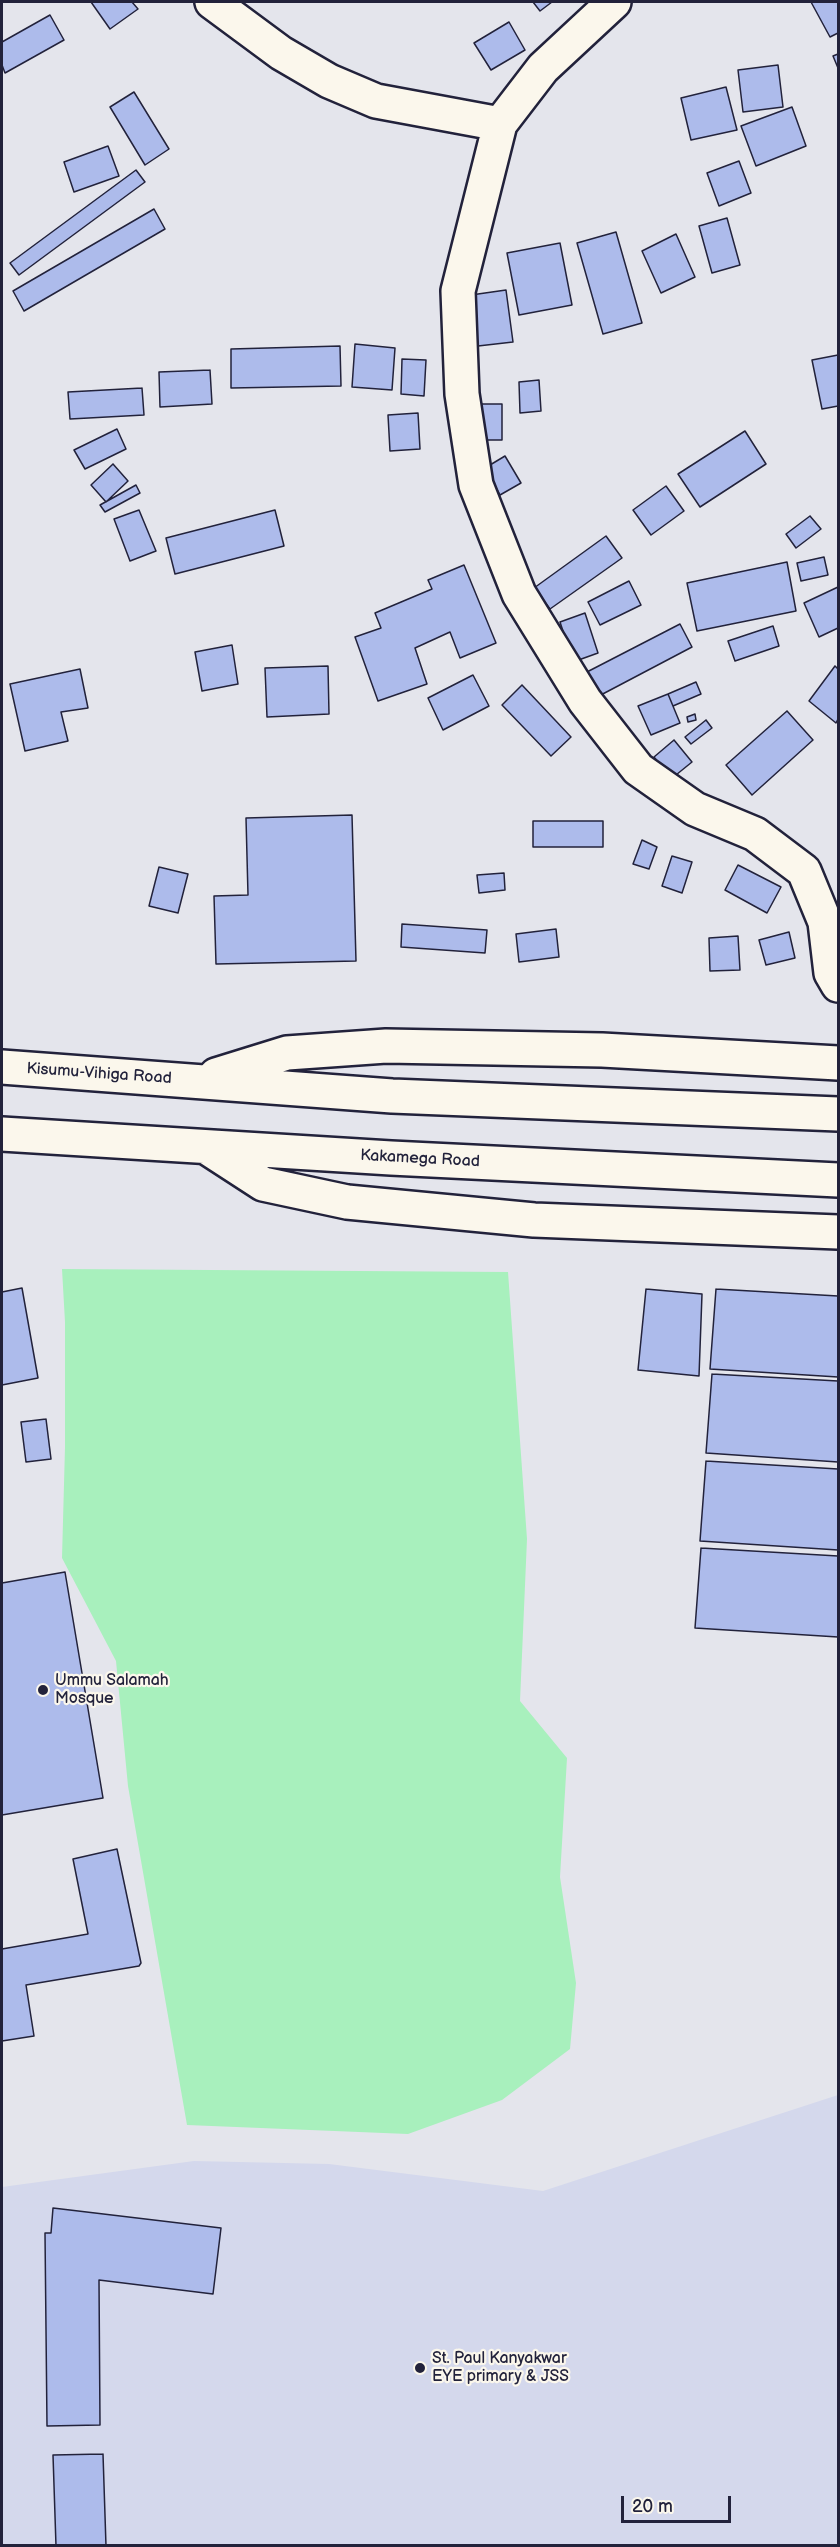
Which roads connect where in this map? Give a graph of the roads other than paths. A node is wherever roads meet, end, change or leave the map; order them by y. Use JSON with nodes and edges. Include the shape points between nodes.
{"nodes":[{"id":1,"x":212,"y":2,"type":"edge"},
{"id":2,"x":614,"y":2,"type":"edge"},
{"id":3,"x":501,"y":124,"type":"junction"},
{"id":4,"x":838,"y":985,"type":"edge"},
{"id":5,"x":838,"y":1063,"type":"edge"},
{"id":6,"x":2,"y":1067,"type":"edge"},
{"id":7,"x":197,"y":1081,"type":"junction"},
{"id":8,"x":838,"y":1114,"type":"edge"},
{"id":9,"x":2,"y":1134,"type":"edge"},
{"id":10,"x":206,"y":1147,"type":"junction"},
{"id":11,"x":838,"y":1180,"type":"edge"},
{"id":12,"x":838,"y":1232,"type":"edge"}],
"edges":[{"from":1,"to":3,"type":"main road","via":[[281,53],[329,81],[376,101]]},
{"from":2,"to":3,"type":"main road","via":[[543,68]]},
{"from":3,"to":4,"type":"main road","via":[[458,291],[462,394],[476,485],[519,594],[585,702],[638,768],[695,809],[755,834],[804,872],[825,922],[831,973]]},
{"from":5,"to":7,"type":"main road","via":[[602,1050],[386,1046],[287,1053]]},
{"from":6,"to":7,"type":"main road","name":"Kisumu-Vihiga Road"},
{"from":7,"to":8,"type":"main road","name":"Kisumu-Vihiga Road","via":[[392,1096]]},
{"from":9,"to":10,"type":"main road","name":"Kakamega Road"},
{"from":10,"to":11,"type":"main road","name":"Kakamega Road"},
{"from":10,"to":12,"type":"main road","via":[[263,1184],[347,1202],[534,1220]]}]}
